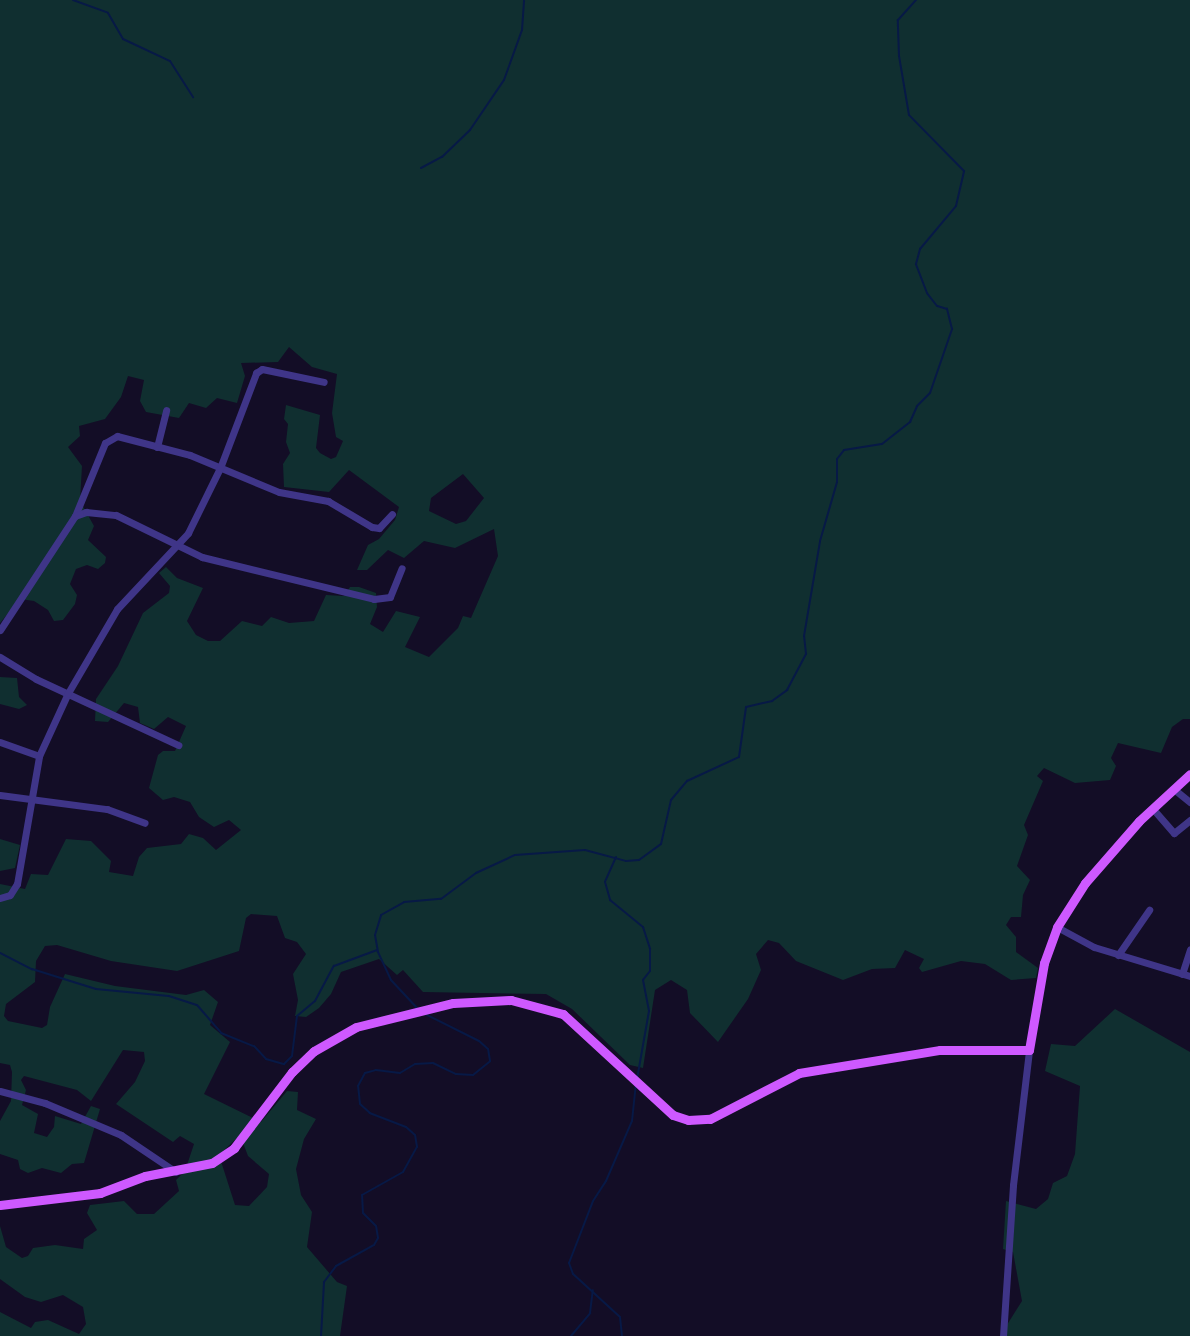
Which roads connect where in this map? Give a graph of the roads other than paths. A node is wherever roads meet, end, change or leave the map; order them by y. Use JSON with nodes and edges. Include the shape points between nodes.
{"nodes":[{"id":1,"x":324,"y":382,"type":"dead end"},
{"id":2,"x":166,"y":410,"type":"dead end"},
{"id":3,"x":157,"y":447,"type":"junction"},
{"id":4,"x":220,"y":468,"type":"junction"},
{"id":5,"x":392,"y":514,"type":"dead end"},
{"id":6,"x":75,"y":516,"type":"junction"},
{"id":7,"x":178,"y":546,"type":"junction"},
{"id":8,"x":402,"y":568,"type":"dead end"},
{"id":9,"x":0,"y":630,"type":"edge"},
{"id":10,"x":0,"y":657,"type":"edge"},
{"id":11,"x":68,"y":693,"type":"junction"},
{"id":12,"x":0,"y":742,"type":"edge"},
{"id":13,"x":178,"y":745,"type":"dead end"},
{"id":14,"x":39,"y":756,"type":"junction"},
{"id":15,"x":1190,"y":774,"type":"edge"},
{"id":16,"x":1174,"y":790,"type":"junction"},
{"id":17,"x":0,"y":795,"type":"edge"},
{"id":18,"x":31,"y":798,"type":"junction"},
{"id":19,"x":1190,"y":802,"type":"edge"},
{"id":20,"x":1153,"y":809,"type":"junction"},
{"id":21,"x":1190,"y":820,"type":"edge"},
{"id":22,"x":145,"y":823,"type":"dead end"},
{"id":23,"x":0,"y":898,"type":"edge"},
{"id":24,"x":1149,"y":910,"type":"dead end"},
{"id":25,"x":1057,"y":927,"type":"junction"},
{"id":26,"x":1190,"y":949,"type":"edge"},
{"id":27,"x":1118,"y":955,"type":"junction"},
{"id":28,"x":1186,"y":975,"type":"edge"},
{"id":29,"x":1029,"y":1050,"type":"junction"},
{"id":30,"x":0,"y":1091,"type":"edge"},
{"id":31,"x":176,"y":1172,"type":"junction"},
{"id":32,"x":0,"y":1204,"type":"edge"},
{"id":33,"x":1003,"y":1336,"type":"edge"}],
"edges":[{"from":1,"to":4,"type":"street","via":[[259,370]]},
{"from":2,"to":3,"type":"street"},
{"from":3,"to":4,"type":"street"},
{"from":3,"to":6,"type":"street","via":[[127,438],[108,438]]},
{"from":4,"to":5,"type":"street","via":[[279,492],[328,501],[372,527],[382,526]]},
{"from":4,"to":7,"type":"street"},
{"from":6,"to":7,"type":"street","via":[[94,511],[116,515]]},
{"from":6,"to":9,"type":"street"},
{"from":7,"to":8,"type":"street","via":[[293,582],[381,600],[390,597]]},
{"from":7,"to":11,"type":"street","via":[[117,609]]},
{"from":10,"to":11,"type":"street"},
{"from":11,"to":13,"type":"street"},
{"from":11,"to":14,"type":"street"},
{"from":12,"to":14,"type":"street"},
{"from":14,"to":18,"type":"street"},
{"from":15,"to":16,"type":"main road"},
{"from":16,"to":19,"type":"street"},
{"from":16,"to":20,"type":"main road"},
{"from":17,"to":18,"type":"street"},
{"from":18,"to":22,"type":"street","via":[[107,809]]},
{"from":18,"to":23,"type":"street","via":[[18,884],[10,895]]},
{"from":20,"to":21,"type":"street","via":[[1174,833]]},
{"from":20,"to":25,"type":"main road","via":[[1085,883]]},
{"from":24,"to":27,"type":"street"},
{"from":25,"to":27,"type":"street"},
{"from":25,"to":29,"type":"main road","via":[[1044,963]]},
{"from":26,"to":28,"type":"street"},
{"from":27,"to":28,"type":"street"},
{"from":29,"to":31,"type":"main road","via":[[940,1050],[799,1074],[701,1120],[673,1115],[563,1014],[511,1000],[435,1007],[356,1027],[314,1051],[292,1072],[228,1154],[201,1167]]},
{"from":29,"to":33,"type":"street","via":[[1013,1185]]},
{"from":30,"to":31,"type":"street","via":[[45,1103],[121,1135]]},
{"from":31,"to":32,"type":"main road","via":[[137,1178],[100,1193]]}]}
